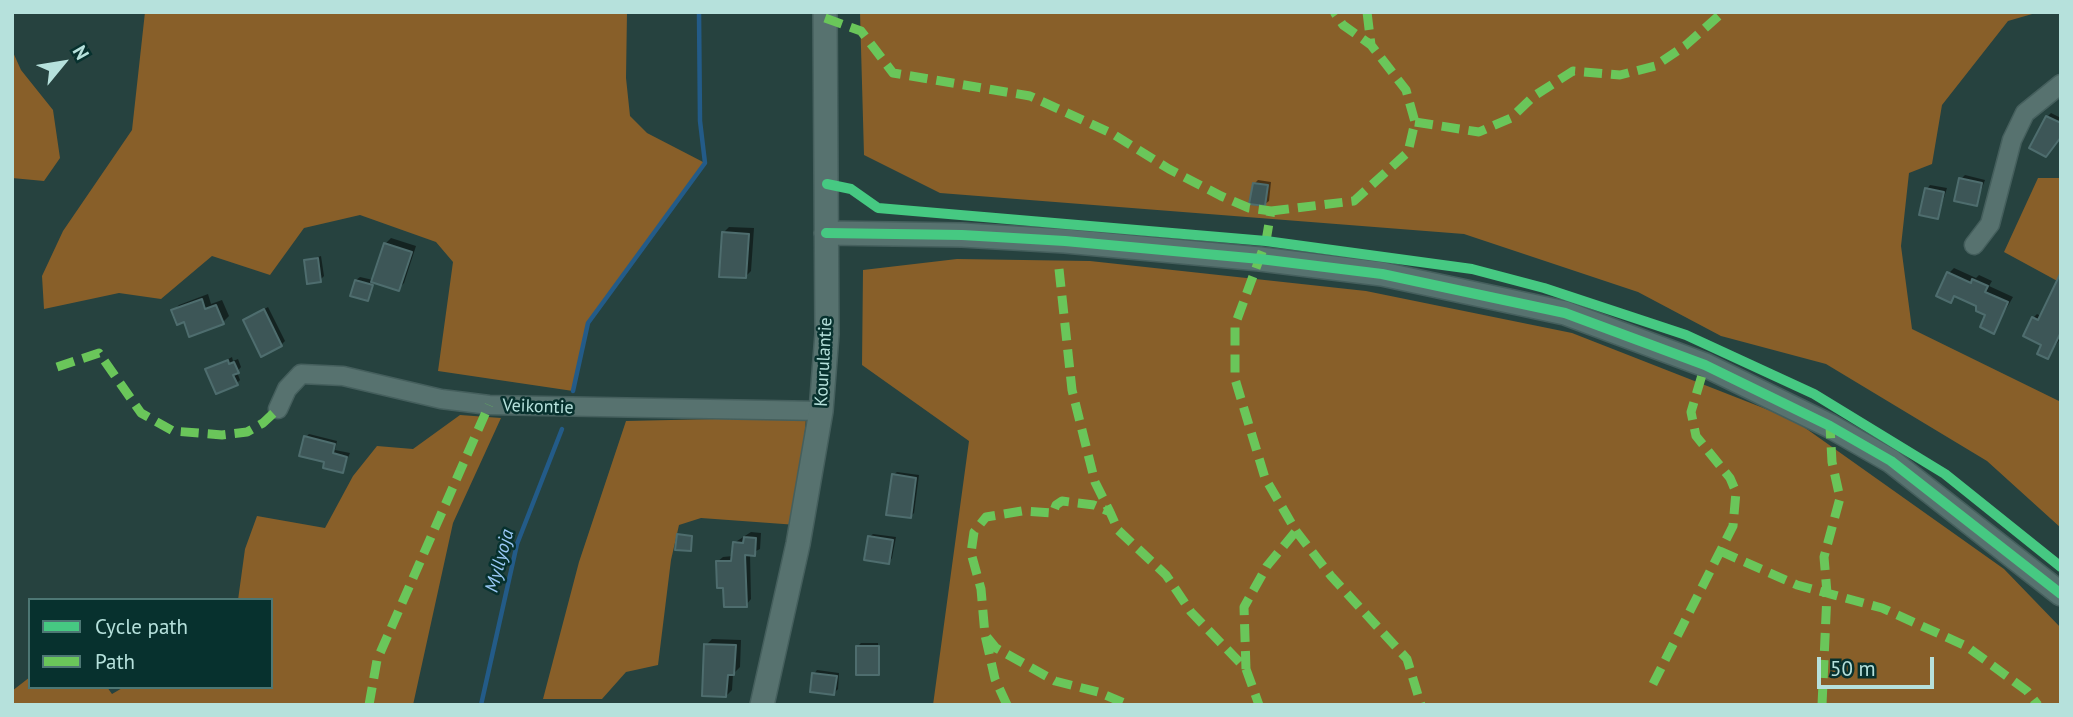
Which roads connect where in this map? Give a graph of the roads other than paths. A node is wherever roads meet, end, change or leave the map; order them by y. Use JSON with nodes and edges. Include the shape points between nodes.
{"nodes":[{"id":1,"x":825,"y":12,"type":"edge"},
{"id":2,"x":2061,"y":83,"type":"edge"},
{"id":3,"x":826,"y":233,"type":"junction"},
{"id":4,"x":1975,"y":245,"type":"dead end"},
{"id":5,"x":278,"y":409,"type":"dead end"},
{"id":6,"x":821,"y":411,"type":"junction"},
{"id":7,"x":2061,"y":594,"type":"edge"},
{"id":8,"x":762,"y":705,"type":"edge"}],
"edges":[{"from":1,"to":3,"type":"street","name":"Kourulantie"},
{"from":2,"to":4,"type":"street","via":[[2025,113],[2012,140],[1990,224]]},
{"from":3,"to":6,"type":"street","name":"Kourulantie","via":[[827,334]]},
{"from":3,"to":7,"type":"street","via":[[1065,241],[1260,259],[1421,281],[1565,313],[1705,365],[1830,426],[1891,461]]},
{"from":5,"to":6,"type":"street","name":"Veikontie","via":[[301,374],[343,376],[489,405]]},
{"from":6,"to":8,"type":"street","name":"Kourulantie","via":[[799,544]]}]}
